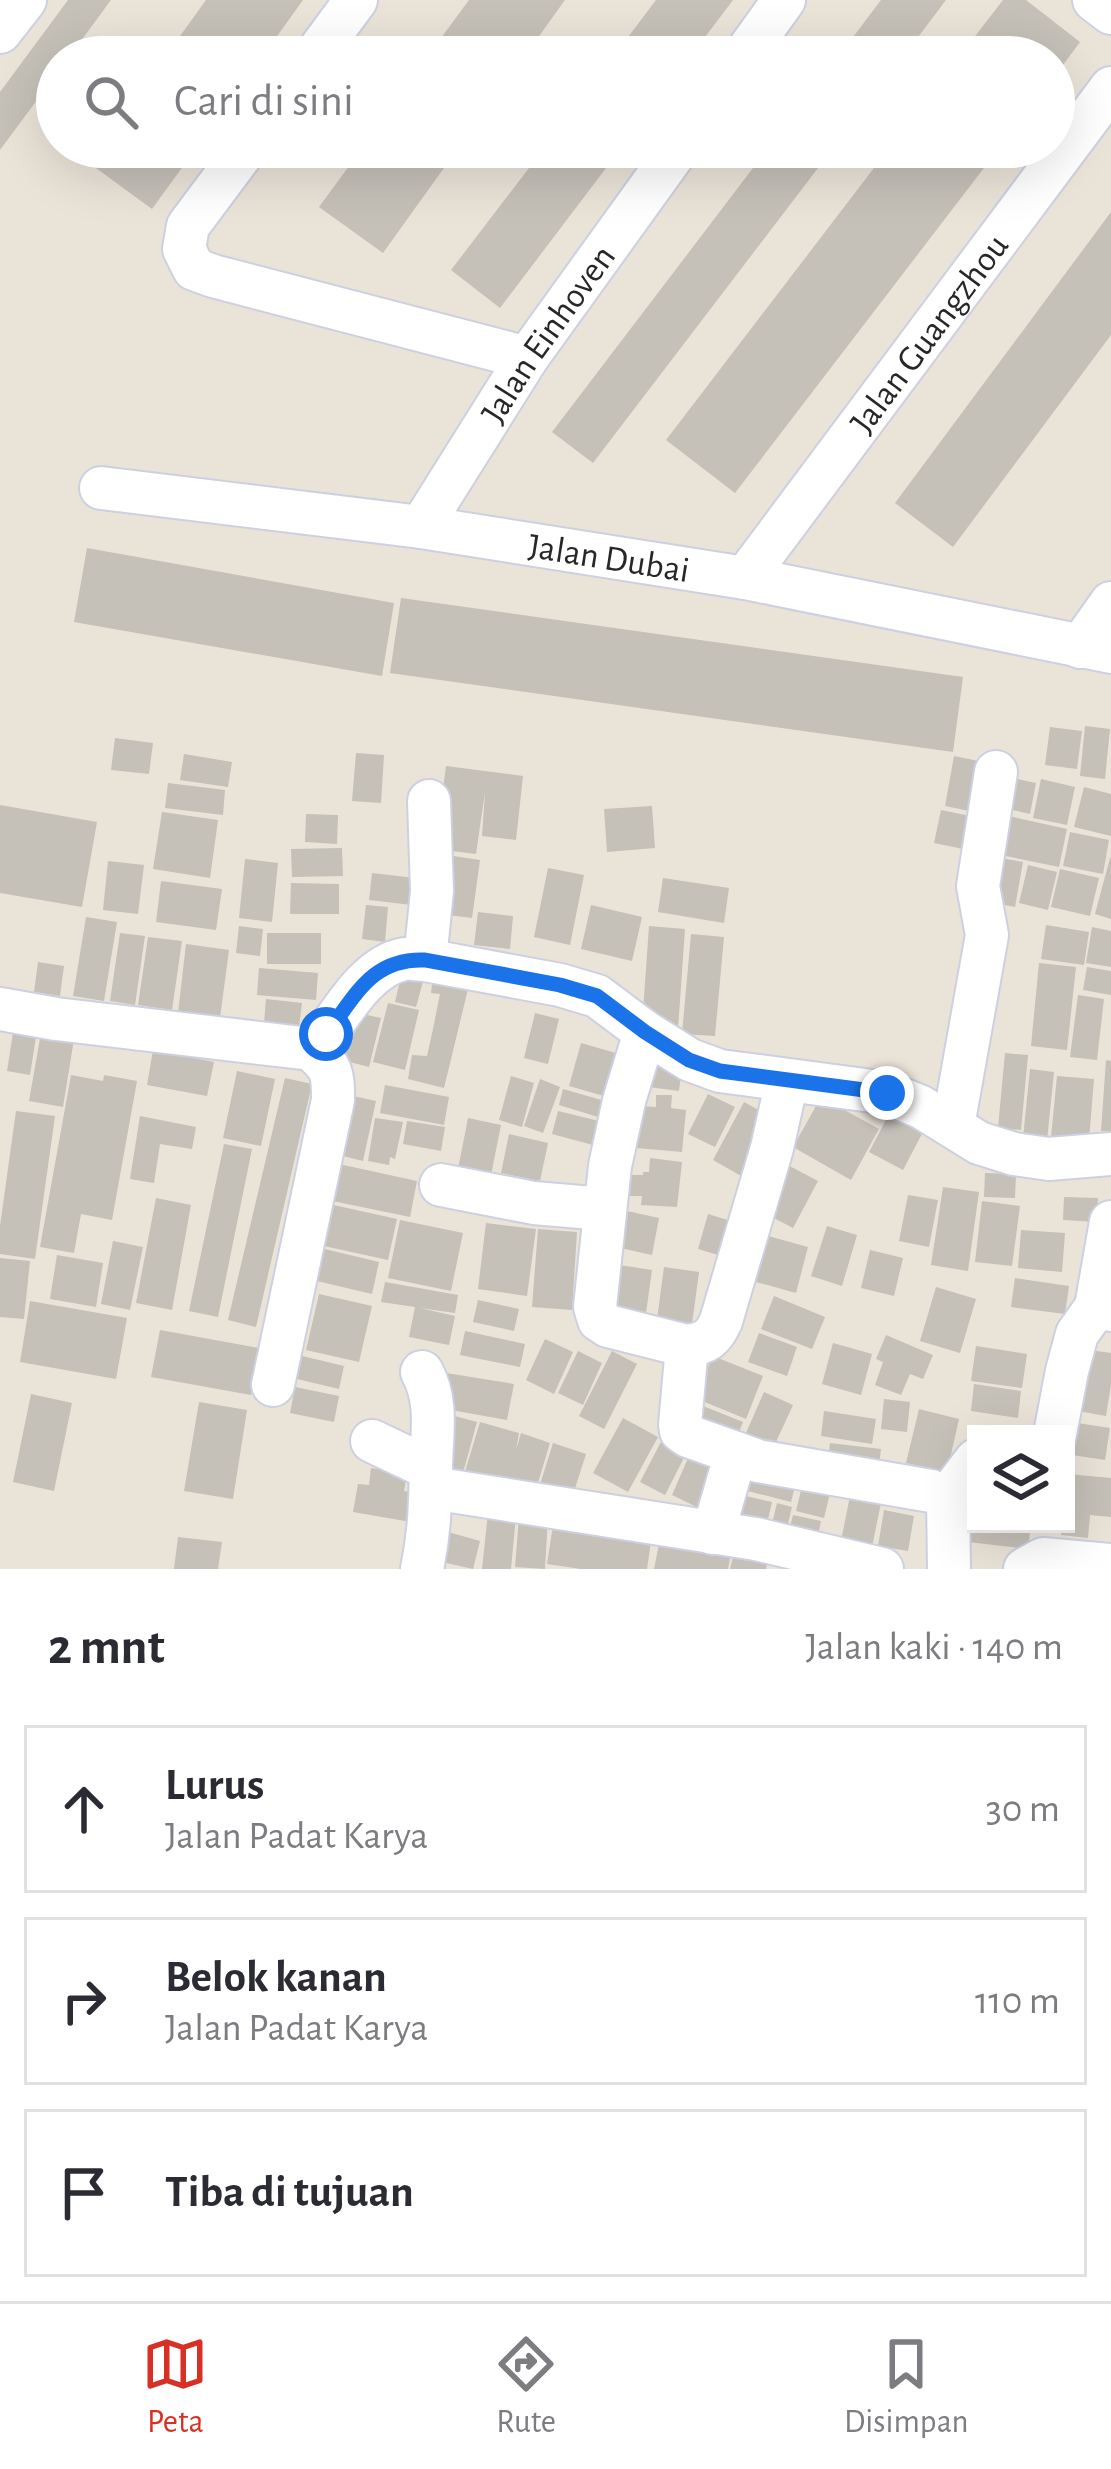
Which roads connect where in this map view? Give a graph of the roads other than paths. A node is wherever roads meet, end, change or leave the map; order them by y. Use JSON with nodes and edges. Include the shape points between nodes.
{"nodes":[{"id":1,"x":25,"y":0,"type":"edge"},
{"id":2,"x":356,"y":0,"type":"edge"},
{"id":3,"x":784,"y":0,"type":"edge"},
{"id":4,"x":1094,"y":0,"type":"edge"},
{"id":5,"x":1111,"y":13,"type":"edge"},
{"id":6,"x":0,"y":32,"type":"edge"},
{"id":7,"x":329,"y":36,"type":"edge"},
{"id":8,"x":758,"y":36,"type":"edge"},
{"id":9,"x":1111,"y":88,"type":"edge"},
{"id":10,"x":1075,"y":136,"type":"edge"},
{"id":11,"x":231,"y":168,"type":"edge"},
{"id":12,"x":664,"y":168,"type":"edge"},
{"id":13,"x":1051,"y":168,"type":"edge"},
{"id":14,"x":527,"y":358,"type":"junction"},
{"id":15,"x":100,"y":488,"type":"dead end"},
{"id":16,"x":421,"y":526,"type":"junction"},
{"id":17,"x":745,"y":578,"type":"junction"},
{"id":18,"x":1111,"y":603,"type":"edge"},
{"id":19,"x":1095,"y":649,"type":"edge"},
{"id":20,"x":996,"y":772,"type":"dead end"},
{"id":21,"x":430,"y":801,"type":"dead end"},
{"id":22,"x":425,"y":960,"type":"junction"},
{"id":23,"x":0,"y":1010,"type":"edge"},
{"id":24,"x":645,"y":1032,"type":"junction"},
{"id":25,"x":311,"y":1049,"type":"junction"},
{"id":26,"x":787,"y":1081,"type":"junction"},
{"id":27,"x":953,"y":1126,"type":"junction"},
{"id":28,"x":1111,"y":1154,"type":"edge"},
{"id":29,"x":441,"y":1186,"type":"dead end"},
{"id":30,"x":604,"y":1209,"type":"junction"},
{"id":31,"x":1111,"y":1222,"type":"edge"},
{"id":32,"x":1103,"y":1309,"type":"edge"},
{"id":33,"x":687,"y":1346,"type":"junction"},
{"id":34,"x":422,"y":1372,"type":"dead end"},
{"id":35,"x":273,"y":1384,"type":"dead end"},
{"id":36,"x":1057,"y":1425,"type":"edge"},
{"id":37,"x":372,"y":1441,"type":"dead end"},
{"id":38,"x":736,"y":1454,"type":"junction"},
{"id":39,"x":967,"y":1472,"type":"edge"},
{"id":40,"x":432,"y":1478,"type":"junction"},
{"id":41,"x":948,"y":1497,"type":"junction"},
{"id":42,"x":713,"y":1533,"type":"junction"},
{"id":43,"x":1038,"y":1551,"type":"edge"},
{"id":44,"x":783,"y":1557,"type":"edge"},
{"id":45,"x":1111,"y":1564,"type":"edge"},
{"id":46,"x":422,"y":1569,"type":"edge"},
{"id":47,"x":882,"y":1569,"type":"edge"},
{"id":48,"x":949,"y":1569,"type":"edge"}],
"edges":[{"from":1,"to":6,"type":"street"},
{"from":2,"to":7,"type":"street"},
{"from":3,"to":8,"type":"street"},
{"from":4,"to":5,"type":"street"},
{"from":9,"to":10,"type":"street","name":"Jalan Guangzhou"},
{"from":11,"to":14,"type":"street","via":[[188,226],[184,249],[194,269]]},
{"from":12,"to":14,"type":"street","name":"Jalan Einhoven"},
{"from":13,"to":17,"type":"street","name":"Jalan Guangzhou"},
{"from":14,"to":16,"type":"street","name":"Jalan Einhoven"},
{"from":15,"to":16,"type":"street","name":"Jalan Dubai"},
{"from":16,"to":17,"type":"street","name":"Jalan Dubai"},
{"from":17,"to":19,"type":"street","name":"Jalan Dubai"},
{"from":18,"to":19,"type":"street"},
{"from":20,"to":27,"type":"street","via":[[978,886],[987,935]]},
{"from":21,"to":22,"type":"street"},
{"from":22,"to":24,"type":"street","via":[[597,996]]},
{"from":22,"to":25,"type":"street","via":[[383,967]]},
{"from":23,"to":25,"type":"street"},
{"from":24,"to":26,"type":"street","via":[[720,1071]]},
{"from":24,"to":30,"type":"street"},
{"from":25,"to":35,"type":"street","via":[[329,1066],[334,1100]]},
{"from":26,"to":27,"type":"street","via":[[887,1093]]},
{"from":26,"to":33,"type":"street","via":[[721,1322],[706,1343]]},
{"from":27,"to":28,"type":"street","via":[[1014,1154]]},
{"from":29,"to":30,"type":"street"},
{"from":30,"to":33,"type":"street","via":[[599,1320]]},
{"from":31,"to":32,"type":"street"},
{"from":32,"to":36,"type":"street","via":[[1077,1334]]},
{"from":33,"to":38,"type":"street","via":[[682,1431]]},
{"from":34,"to":40,"type":"street","via":[[433,1401]]},
{"from":37,"to":40,"type":"street"},
{"from":38,"to":41,"type":"street"},
{"from":38,"to":42,"type":"street"},
{"from":39,"to":41,"type":"street"},
{"from":40,"to":42,"type":"street"},
{"from":40,"to":46,"type":"street"},
{"from":41,"to":48,"type":"street"},
{"from":42,"to":44,"type":"street"},
{"from":43,"to":45,"type":"street"},
{"from":44,"to":47,"type":"street"}]}
